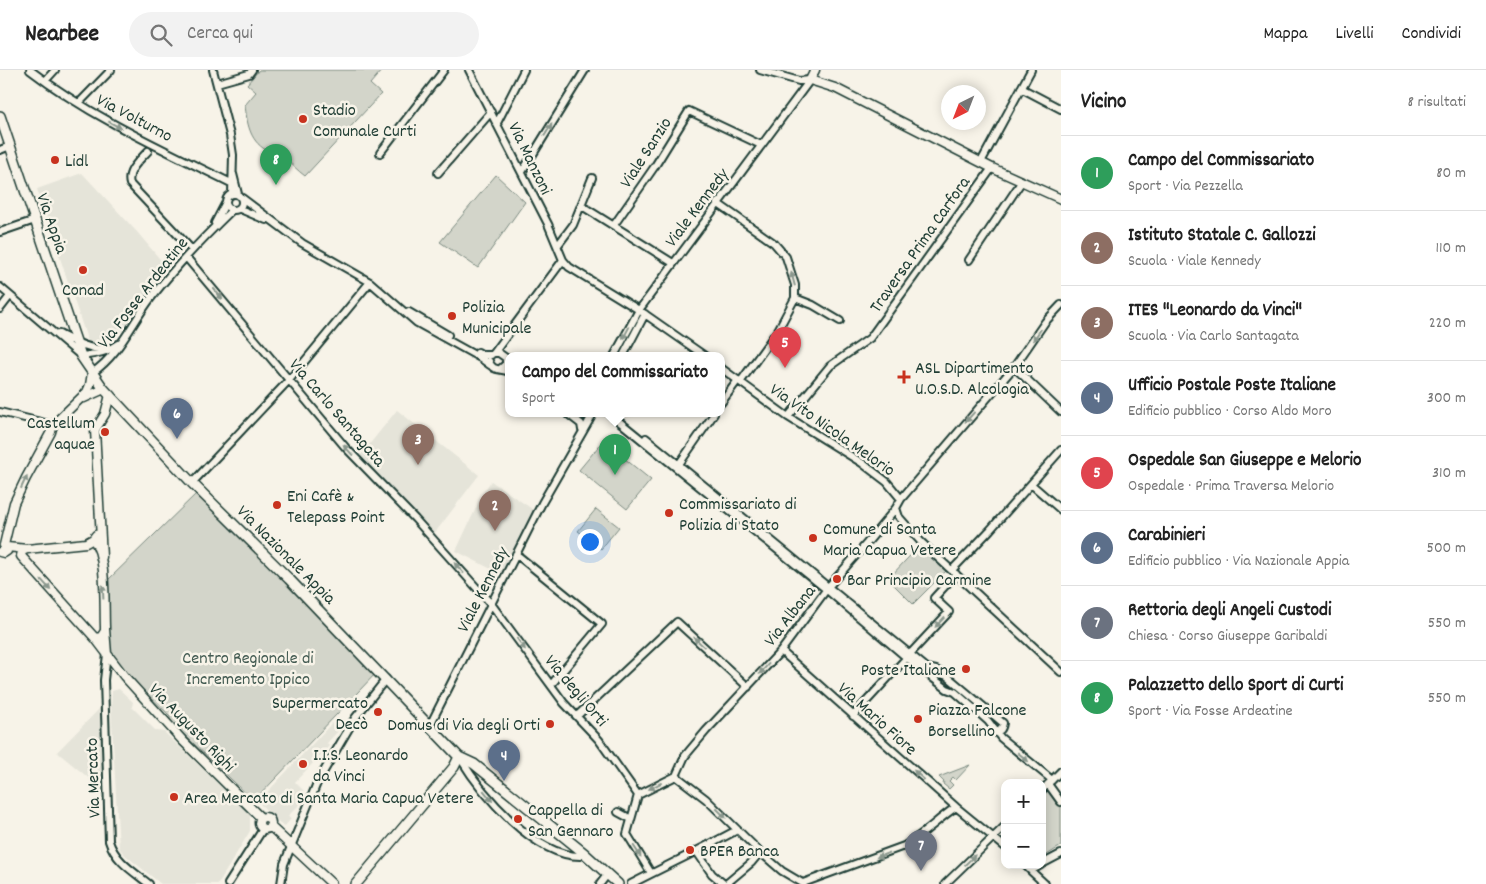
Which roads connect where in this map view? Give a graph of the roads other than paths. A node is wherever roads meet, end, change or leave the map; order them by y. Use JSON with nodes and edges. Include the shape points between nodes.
{"nodes":[{"id":1,"x":30,"y":70,"type":"edge"},
{"id":2,"x":55,"y":70,"type":"edge"},
{"id":3,"x":110,"y":70,"type":"edge"},
{"id":4,"x":213,"y":70,"type":"edge"},
{"id":5,"x":252,"y":70,"type":"edge"},
{"id":6,"x":444,"y":70,"type":"edge"},
{"id":7,"x":469,"y":70,"type":"edge"},
{"id":8,"x":524,"y":70,"type":"edge"},
{"id":9,"x":585,"y":70,"type":"edge"},
{"id":10,"x":760,"y":70,"type":"edge"},
{"id":11,"x":815,"y":70,"type":"edge"},
{"id":12,"x":1031,"y":70,"type":"edge"},
{"id":13,"x":810,"y":80,"type":"junction"},
{"id":14,"x":45,"y":81,"type":"junction"},
{"id":15,"x":217,"y":83,"type":"junction"},
{"id":16,"x":1021,"y":88,"type":"junction"},
{"id":17,"x":79,"y":103,"type":"junction"},
{"id":18,"x":1061,"y":109,"type":"edge"},
{"id":19,"x":491,"y":112,"type":"junction"},
{"id":20,"x":0,"y":116,"type":"edge"},
{"id":21,"x":497,"y":123,"type":"junction"},
{"id":22,"x":762,"y":145,"type":"junction"},
{"id":23,"x":10,"y":146,"type":"junction"},
{"id":24,"x":0,"y":150,"type":"edge"},
{"id":25,"x":148,"y":151,"type":"dead end"},
{"id":26,"x":380,"y":153,"type":"dead end"},
{"id":27,"x":981,"y":162,"type":"junction"},
{"id":28,"x":992,"y":168,"type":"junction"},
{"id":29,"x":232,"y":171,"type":"junction"},
{"id":30,"x":522,"y":172,"type":"junction"},
{"id":31,"x":438,"y":173,"type":"dead end"},
{"id":32,"x":592,"y":178,"type":"dead end"},
{"id":33,"x":1022,"y":181,"type":"junction"},
{"id":34,"x":231,"y":183,"type":"junction"},
{"id":35,"x":237,"y":196,"type":"junction"},
{"id":36,"x":1061,"y":200,"type":"edge"},
{"id":37,"x":226,"y":202,"type":"junction"},
{"id":38,"x":717,"y":204,"type":"junction"},
{"id":39,"x":582,"y":206,"type":"junction"},
{"id":40,"x":240,"y":208,"type":"junction"},
{"id":41,"x":232,"y":210,"type":"junction"},
{"id":42,"x":35,"y":220,"type":"junction"},
{"id":43,"x":614,"y":225,"type":"junction"},
{"id":44,"x":214,"y":226,"type":"junction"},
{"id":45,"x":279,"y":227,"type":"junction"},
{"id":46,"x":0,"y":232,"type":"edge"},
{"id":47,"x":558,"y":245,"type":"junction"},
{"id":48,"x":192,"y":250,"type":"junction"},
{"id":49,"x":186,"y":257,"type":"junction"},
{"id":50,"x":563,"y":260,"type":"junction"},
{"id":51,"x":969,"y":260,"type":"dead end"},
{"id":52,"x":673,"y":263,"type":"junction"},
{"id":53,"x":569,"y":267,"type":"junction"},
{"id":54,"x":552,"y":275,"type":"junction"},
{"id":55,"x":370,"y":282,"type":"junction"},
{"id":56,"x":0,"y":287,"type":"edge"},
{"id":57,"x":383,"y":294,"type":"junction"},
{"id":58,"x":10,"y":296,"type":"junction"},
{"id":59,"x":795,"y":298,"type":"junction"},
{"id":60,"x":1061,"y":304,"type":"edge"},
{"id":61,"x":0,"y":309,"type":"edge"},
{"id":62,"x":642,"y":312,"type":"junction"},
{"id":63,"x":840,"y":321,"type":"dead end"},
{"id":64,"x":45,"y":326,"type":"junction"},
{"id":65,"x":506,"y":339,"type":"junction"},
{"id":66,"x":76,"y":341,"type":"junction"},
{"id":67,"x":121,"y":342,"type":"junction"},
{"id":68,"x":506,"y":352,"type":"edge"},
{"id":69,"x":617,"y":352,"type":"edge"},
{"id":70,"x":625,"y":352,"type":"edge"},
{"id":71,"x":698,"y":352,"type":"edge"},
{"id":72,"x":493,"y":354,"type":"junction"},
{"id":73,"x":81,"y":356,"type":"junction"},
{"id":74,"x":505,"y":357,"type":"edge"},
{"id":75,"x":490,"y":365,"type":"junction"},
{"id":76,"x":505,"y":365,"type":"edge"},
{"id":77,"x":1014,"y":368,"type":"junction"},
{"id":78,"x":500,"y":370,"type":"junction"},
{"id":79,"x":505,"y":371,"type":"edge"},
{"id":80,"x":725,"y":371,"type":"edge"},
{"id":81,"x":92,"y":373,"type":"junction"},
{"id":82,"x":290,"y":379,"type":"junction"},
{"id":83,"x":739,"y":381,"type":"junction"},
{"id":84,"x":107,"y":392,"type":"junction"},
{"id":85,"x":82,"y":399,"type":"junction"},
{"id":86,"x":725,"y":399,"type":"edge"},
{"id":87,"x":121,"y":406,"type":"junction"},
{"id":88,"x":0,"y":412,"type":"edge"},
{"id":89,"x":1061,"y":412,"type":"edge"},
{"id":90,"x":105,"y":414,"type":"junction"},
{"id":91,"x":572,"y":417,"type":"edge"},
{"id":92,"x":589,"y":417,"type":"edge"},
{"id":93,"x":614,"y":417,"type":"edge"},
{"id":94,"x":620,"y":417,"type":"edge"},
{"id":95,"x":712,"y":417,"type":"edge"},
{"id":96,"x":788,"y":417,"type":"junction"},
{"id":97,"x":53,"y":424,"type":"junction"},
{"id":98,"x":582,"y":430,"type":"junction"},
{"id":99,"x":1061,"y":450,"type":"edge"},
{"id":100,"x":677,"y":466,"type":"junction"},
{"id":101,"x":192,"y":483,"type":"junction"},
{"id":102,"x":1030,"y":484,"type":"junction"},
{"id":103,"x":900,"y":499,"type":"junction"},
{"id":104,"x":896,"y":508,"type":"junction"},
{"id":105,"x":1061,"y":510,"type":"edge"},
{"id":106,"x":101,"y":527,"type":"junction"},
{"id":107,"x":4,"y":531,"type":"edge"},
{"id":108,"x":93,"y":539,"type":"junction"},
{"id":109,"x":3,"y":547,"type":"edge"},
{"id":110,"x":27,"y":549,"type":"junction"},
{"id":111,"x":516,"y":554,"type":"junction"},
{"id":112,"x":21,"y":556,"type":"junction"},
{"id":113,"x":0,"y":557,"type":"edge"},
{"id":114,"x":102,"y":557,"type":"junction"},
{"id":115,"x":954,"y":572,"type":"junction"},
{"id":116,"x":828,"y":588,"type":"junction"},
{"id":117,"x":492,"y":605,"type":"junction"},
{"id":118,"x":105,"y":627,"type":"junction"},
{"id":119,"x":95,"y":638,"type":"junction"},
{"id":120,"x":780,"y":651,"type":"junction"},
{"id":121,"x":107,"y":654,"type":"junction"},
{"id":122,"x":910,"y":654,"type":"junction"},
{"id":123,"x":941,"y":672,"type":"junction"},
{"id":124,"x":1061,"y":672,"type":"edge"},
{"id":125,"x":386,"y":679,"type":"junction"},
{"id":126,"x":937,"y":680,"type":"junction"},
{"id":127,"x":551,"y":685,"type":"junction"},
{"id":128,"x":748,"y":687,"type":"junction"},
{"id":129,"x":577,"y":716,"type":"junction"},
{"id":130,"x":853,"y":716,"type":"junction"},
{"id":131,"x":430,"y":726,"type":"junction"},
{"id":132,"x":995,"y":732,"type":"junction"},
{"id":133,"x":459,"y":757,"type":"junction"},
{"id":134,"x":1061,"y":771,"type":"edge"},
{"id":135,"x":676,"y":776,"type":"junction"},
{"id":136,"x":1050,"y":782,"type":"junction"},
{"id":137,"x":1046,"y":786,"type":"edge"},
{"id":138,"x":638,"y":795,"type":"junction"},
{"id":139,"x":1061,"y":802,"type":"edge"},
{"id":140,"x":956,"y":806,"type":"junction"},
{"id":141,"x":618,"y":812,"type":"dead end"},
{"id":142,"x":631,"y":818,"type":"junction"},
{"id":143,"x":267,"y":828,"type":"junction"},
{"id":144,"x":737,"y":830,"type":"junction"},
{"id":145,"x":1001,"y":830,"type":"edge"},
{"id":146,"x":994,"y":837,"type":"junction"},
{"id":147,"x":1001,"y":843,"type":"edge"},
{"id":148,"x":291,"y":846,"type":"junction"},
{"id":149,"x":697,"y":852,"type":"junction"},
{"id":150,"x":760,"y":852,"type":"junction"},
{"id":151,"x":584,"y":853,"type":"junction"},
{"id":152,"x":1061,"y":854,"type":"edge"},
{"id":153,"x":1046,"y":863,"type":"edge"},
{"id":154,"x":1035,"y":869,"type":"edge"},
{"id":155,"x":1031,"y":871,"type":"joint"},
{"id":156,"x":651,"y":872,"type":"junction"},
{"id":157,"x":607,"y":875,"type":"junction"},
{"id":158,"x":643,"y":878,"type":"junction"},
{"id":159,"x":149,"y":884,"type":"edge"},
{"id":160,"x":228,"y":884,"type":"edge"},
{"id":161,"x":282,"y":884,"type":"edge"},
{"id":162,"x":332,"y":884,"type":"edge"},
{"id":163,"x":356,"y":884,"type":"edge"},
{"id":164,"x":600,"y":884,"type":"edge"},
{"id":165,"x":618,"y":884,"type":"edge"},
{"id":166,"x":631,"y":884,"type":"edge"},
{"id":167,"x":639,"y":884,"type":"edge"},
{"id":168,"x":725,"y":884,"type":"edge"},
{"id":169,"x":804,"y":884,"type":"edge"},
{"id":170,"x":945,"y":884,"type":"edge"},
{"id":171,"x":1045,"y":884,"type":"edge"}],
"edges":[{"from":1,"to":14,"type":"street","name":"Via Volturno"},
{"from":2,"to":14,"type":"street"},
{"from":3,"to":17,"type":"street"},
{"from":4,"to":15,"type":"street"},
{"from":5,"to":15,"type":"street"},
{"from":6,"to":26,"type":"street"},
{"from":7,"to":19,"type":"street","name":"Via Manzoni"},
{"from":8,"to":21,"type":"street"},
{"from":30,"to":9,"type":"street","one_way":true},
{"from":10,"to":13,"type":"street","via":[[799,81]]},
{"from":11,"to":13,"type":"street"},
{"from":12,"to":16,"type":"street"},
{"from":13,"to":22,"type":"street","name":"Viale Kennedy"},
{"from":13,"to":27,"type":"street","via":[[835,88]]},
{"from":14,"to":17,"type":"street","name":"Via Volturno"},
{"from":15,"to":29,"type":"street","via":[[230,135]]},
{"from":16,"to":18,"type":"street"},
{"from":16,"to":27,"type":"street"},
{"from":17,"to":34,"type":"street","name":"Via Volturno","one_way":true,"via":[[149,144]]},
{"from":19,"to":21,"type":"street","name":"Via Manzoni"},
{"from":19,"to":31,"type":"street"},
{"from":20,"to":23,"type":"main road","name":"Via Appia"},
{"from":21,"to":30,"type":"street","name":"Via Manzoni"},
{"from":22,"to":38,"type":"street","name":"Viale Kennedy"},
{"from":22,"to":43,"type":"street","name":"Viale Sanzio","via":[[689,111]]},
{"from":23,"to":24,"type":"street"},
{"from":23,"to":42,"type":"main road","name":"Via Appia"},
{"from":25,"to":48,"type":"street","via":[[129,173],[130,184]]},
{"from":27,"to":28,"type":"street"},
{"from":28,"to":33,"type":"street"},
{"from":28,"to":96,"type":"street","name":"Traversa Prima Carfora","via":[[870,338],[830,366]]},
{"from":29,"to":34,"type":"street"},
{"from":29,"to":35,"type":"street"},
{"from":30,"to":47,"type":"street","name":"Via Manzoni"},
{"from":32,"to":39,"type":"street"},
{"from":33,"to":36,"type":"street"},
{"from":33,"to":51,"type":"street"},
{"from":34,"to":35,"type":"street"},
{"from":35,"to":37,"type":"street","via":[[228,197]]},
{"from":35,"to":40,"type":"street","via":[[243,204]]},
{"from":35,"to":45,"type":"street"},
{"from":37,"to":41,"type":"street"},
{"from":37,"to":44,"type":"street","name":"Via Fosse Ardeatine"},
{"from":38,"to":52,"type":"street","name":"Viale Kennedy"},
{"from":59,"to":38,"type":"street","one_way":true,"via":[[795,285],[786,257],[774,243]]},
{"from":39,"to":43,"type":"street"},
{"from":39,"to":47,"type":"street"},
{"from":40,"to":41,"type":"street"},
{"from":40,"to":45,"type":"street"},
{"from":41,"to":44,"type":"street","name":"Via Fosse Ardeatine"},
{"from":42,"to":46,"type":"street"},
{"from":42,"to":66,"type":"main road","name":"Via Appia"},
{"from":43,"to":52,"type":"street"},
{"from":44,"to":48,"type":"street","name":"Via Fosse Ardeatine"},
{"from":45,"to":55,"type":"street"},
{"from":47,"to":50,"type":"street","name":"Via Manzoni"},
{"from":48,"to":49,"type":"street","name":"Via Fosse Ardeatine"},
{"from":49,"to":67,"type":"street","name":"Via Fosse Ardeatine","via":[[152,297]]},
{"from":49,"to":82,"type":"street","name":"Via Carlo Santagata","one_way":true},
{"from":50,"to":53,"type":"street"},
{"from":50,"to":54,"type":"street"},
{"from":52,"to":62,"type":"street","name":"Viale Kennedy"},
{"from":53,"to":54,"type":"street"},
{"from":53,"to":62,"type":"street"},
{"from":54,"to":65,"type":"street"},
{"from":55,"to":57,"type":"street"},
{"from":55,"to":82,"type":"street"},
{"from":56,"to":58,"type":"street"},
{"from":57,"to":72,"type":"street","via":[[484,355]]},
{"from":57,"to":75,"type":"street","via":[[417,322]]},
{"from":58,"to":61,"type":"street"},
{"from":58,"to":64,"type":"street"},
{"from":59,"to":63,"type":"street","via":[[813,304]]},
{"from":59,"to":83,"type":"street","via":[[778,330]]},
{"from":60,"to":77,"type":"street","name":"Via Albana","one_way":true},
{"from":62,"to":69,"type":"street","name":"Viale Kennedy","one_way":true},
{"from":62,"to":70,"type":"street"},
{"from":62,"to":71,"type":"street"},
{"from":64,"to":66,"type":"street"},
{"from":64,"to":73,"type":"street"},
{"from":65,"to":68,"type":"street"},
{"from":65,"to":72,"type":"street"},
{"from":66,"to":67,"type":"street","via":[[103,349]]},
{"from":66,"to":73,"type":"main road","name":"Via Appia"},
{"from":67,"to":73,"type":"street","via":[[110,350]]},
{"from":67,"to":81,"type":"street","name":"Via Fosse Ardeatine","via":[[110,359]]},
{"from":72,"to":74,"type":"street","via":[[500,353]]},
{"from":72,"to":75,"type":"street"},
{"from":73,"to":81,"type":"main road","name":"Via Appia"},
{"from":75,"to":78,"type":"street"},
{"from":76,"to":78,"type":"street"},
{"from":77,"to":89,"type":"street"},
{"from":77,"to":103,"type":"street","name":"Via Albana","one_way":true},
{"from":78,"to":79,"type":"street"},
{"from":80,"to":83,"type":"street","name":"Via Vito Nicola Melorio"},
{"from":81,"to":84,"type":"main road","name":"Via Nazionale Appia"},
{"from":81,"to":85,"type":"street"},
{"from":82,"to":101,"type":"street"},
{"from":117,"to":82,"type":"street","name":"Via Carlo Santagata","one_way":true,"via":[[346,448]]},
{"from":83,"to":86,"type":"street"},
{"from":83,"to":96,"type":"street","name":"Via Vito Nicola Melorio"},
{"from":84,"to":85,"type":"street","via":[[94,392]]},
{"from":84,"to":87,"type":"main road","name":"Via Nazionale Appia"},
{"from":84,"to":90,"type":"street"},
{"from":85,"to":97,"type":"street"},
{"from":87,"to":90,"type":"street"},
{"from":87,"to":101,"type":"main road","name":"Via Nazionale Appia"},
{"from":88,"to":97,"type":"street"},
{"from":90,"to":106,"type":"street","via":[[95,430]]},
{"from":91,"to":98,"type":"street","via":[[581,424]]},
{"from":92,"to":98,"type":"street","name":"Viale Kennedy"},
{"from":93,"to":100,"type":"street"},
{"from":94,"to":100,"type":"street"},
{"from":95,"to":100,"type":"street"},
{"from":96,"to":103,"type":"street","name":"Via Vito Nicola Melorio","via":[[862,462],[887,482]]},
{"from":107,"to":97,"type":"street","one_way":true,"via":[[14,503]]},
{"from":98,"to":111,"type":"street","name":"Viale Kennedy"},
{"from":99,"to":102,"type":"street"},
{"from":100,"to":116,"type":"street"},
{"from":101,"to":125,"type":"main road","name":"Via Nazionale Appia"},
{"from":102,"to":105,"type":"street"},
{"from":102,"to":115,"type":"street"},
{"from":103,"to":104,"type":"street","name":"Via Albana"},
{"from":104,"to":115,"type":"street","via":[[899,517],[921,542]]},
{"from":104,"to":116,"type":"street","name":"Via Albana"},
{"from":106,"to":108,"type":"street"},
{"from":106,"to":114,"type":"street"},
{"from":107,"to":109,"type":"street"},
{"from":108,"to":110,"type":"street","via":[[86,543]]},
{"from":108,"to":114,"type":"street"},
{"from":109,"to":110,"type":"street"},
{"from":110,"to":112,"type":"street"},
{"from":111,"to":117,"type":"street","name":"Viale Kennedy"},
{"from":111,"to":127,"type":"street","via":[[602,624]]},
{"from":112,"to":113,"type":"street"},
{"from":112,"to":119,"type":"street","name":"Via Augusto Righi","one_way":true},
{"from":118,"to":114,"type":"street","one_way":true},
{"from":115,"to":122,"type":"street","one_way":true,"via":[[934,598],[949,612]]},
{"from":115,"to":124,"type":"street"},
{"from":116,"to":120,"type":"street","name":"Via Albana"},
{"from":116,"to":122,"type":"street"},
{"from":117,"to":127,"type":"street","name":"Via degli Orti","one_way":true},
{"from":117,"to":131,"type":"street","name":"Viale Kennedy"},
{"from":118,"to":119,"type":"street","via":[[100,637]]},
{"from":118,"to":121,"type":"street"},
{"from":119,"to":121,"type":"street","name":"Via Augusto Righi"},
{"from":120,"to":128,"type":"street","name":"Via Albana","one_way":true},
{"from":120,"to":130,"type":"street","name":"Via Mario Fiore"},
{"from":121,"to":143,"type":"street","name":"Via Augusto Righi","via":[[183,741],[261,818],[272,821]]},
{"from":121,"to":159,"type":"street","name":"Via Mercato","via":[[104,680],[109,841],[117,858]]},
{"from":122,"to":123,"type":"street","via":[[927,668]]},
{"from":122,"to":126,"type":"street"},
{"from":122,"to":130,"type":"street"},
{"from":123,"to":126,"type":"street"},
{"from":123,"to":132,"type":"street","via":[[1002,723],[1000,731]]},
{"from":125,"to":131,"type":"main road","name":"Via Nazionale Appia"},
{"from":125,"to":148,"type":"street","via":[[355,718],[317,783]]},
{"from":126,"to":132,"type":"street","via":[[975,709]]},
{"from":127,"to":129,"type":"street","name":"Via degli Orti"},
{"from":128,"to":129,"type":"street","one_way":true,"via":[[677,622]]},
{"from":128,"to":135,"type":"street","name":"Via Albana","via":[[685,756]]},
{"from":129,"to":138,"type":"street","name":"Via degli Orti","via":[[599,740]]},
{"from":140,"to":130,"type":"street","name":"Via Mario Fiore","one_way":true},
{"from":131,"to":133,"type":"main road","name":"Via Nazionale Appia"},
{"from":132,"to":136,"type":"street","one_way":true},
{"from":133,"to":151,"type":"main road","via":[[474,764]]},
{"from":133,"to":151,"type":"street","one_way":true,"via":[[494,804],[539,843],[563,854],[580,856]]},
{"from":133,"to":163,"type":"main road"},
{"from":134,"to":136,"type":"street"},
{"from":135,"to":138,"type":"street","one_way":true},
{"from":135,"to":144,"type":"street","one_way":true,"via":[[706,799]]},
{"from":136,"to":137,"type":"street"},
{"from":136,"to":139,"type":"street"},
{"from":138,"to":142,"type":"street"},
{"from":140,"to":146,"type":"street","name":"Via Mario Fiore"},
{"from":140,"to":169,"type":"street","one_way":true,"via":[[904,846]]},
{"from":141,"to":142,"type":"street"},
{"from":142,"to":156,"type":"street","one_way":true,"via":[[627,834]]},
{"from":143,"to":148,"type":"street"},
{"from":143,"to":160,"type":"street"},
{"from":144,"to":149,"type":"street"},
{"from":144,"to":150,"type":"street"},
{"from":145,"to":146,"type":"street"},
{"from":146,"to":147,"type":"street","name":"Via Mario Fiore"},
{"from":170,"to":146,"type":"street","one_way":true},
{"from":148,"to":161,"type":"street","via":[[284,864]]},
{"from":148,"to":162,"type":"street"},
{"from":149,"to":156,"type":"street"},
{"from":149,"to":168,"type":"street","via":[[712,874]]},
{"from":150,"to":168,"type":"street"},
{"from":150,"to":169,"type":"street"},
{"from":151,"to":157,"type":"main road"},
{"from":152,"to":153,"type":"street"},
{"from":154,"to":155,"type":"street"},
{"from":155,"to":171,"type":"street"},
{"from":156,"to":158,"type":"street"},
{"from":157,"to":164,"type":"street"},
{"from":157,"to":165,"type":"main road"},
{"from":158,"to":166,"type":"street"},
{"from":158,"to":167,"type":"street"}]}
